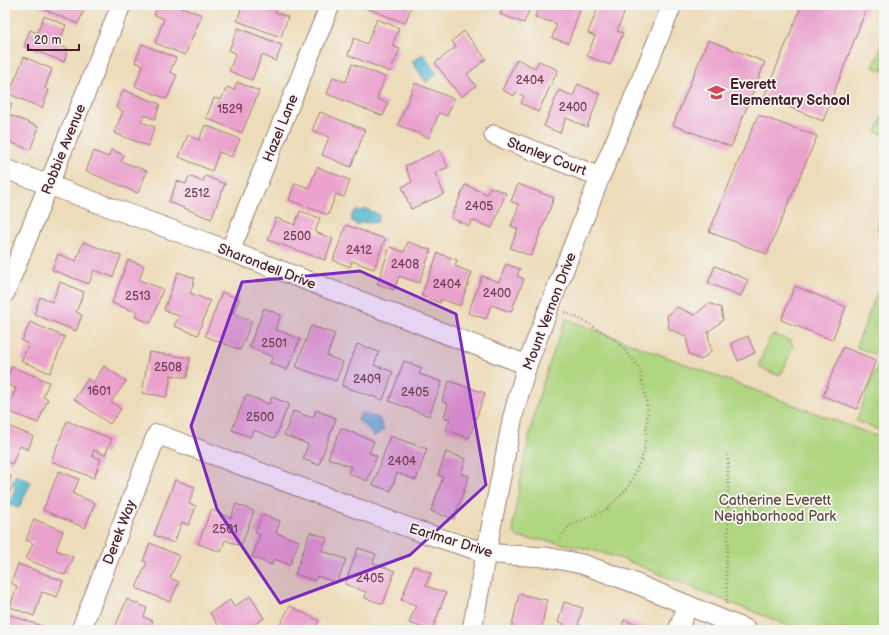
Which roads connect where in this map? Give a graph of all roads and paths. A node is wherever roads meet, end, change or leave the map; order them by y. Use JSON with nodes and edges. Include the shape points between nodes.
{"nodes":[{"id":1,"x":121,"y":5,"type":"edge"},
{"id":2,"x":330,"y":5,"type":"edge"},
{"id":3,"x":672,"y":5,"type":"edge"},
{"id":4,"x":494,"y":135,"type":"dead end"},
{"id":5,"x":5,"y":170,"type":"edge"},
{"id":6,"x":600,"y":177,"type":"junction"},
{"id":7,"x":48,"y":186,"type":"junction"},
{"id":8,"x":230,"y":251,"type":"junction"},
{"id":9,"x":5,"y":293,"type":"edge"},
{"id":10,"x":550,"y":305,"type":"junction"},
{"id":11,"x":527,"y":365,"type":"junction"},
{"id":12,"x":157,"y":434,"type":"joint"},
{"id":13,"x":728,"y":454,"type":"dead end"},
{"id":14,"x":486,"y":553,"type":"junction"},
{"id":15,"x":546,"y":557,"type":"junction"},
{"id":16,"x":688,"y":604,"type":"junction"},
{"id":17,"x":728,"y":622,"type":"junction"},
{"id":18,"x":81,"y":630,"type":"edge"},
{"id":19,"x":472,"y":630,"type":"edge"},
{"id":20,"x":678,"y":630,"type":"edge"},
{"id":21,"x":747,"y":630,"type":"edge"}],
"edges":[{"from":1,"to":7,"type":"street","name":"Robbie Avenue"},
{"from":2,"to":8,"type":"street","name":"Hazel Lane"},
{"from":3,"to":6,"type":"street","name":"Mount Vernon Drive"},
{"from":4,"to":6,"type":"street","name":"Stanley Court"},
{"from":5,"to":7,"type":"street","name":"Sharondell Drive"},
{"from":6,"to":10,"type":"street","name":"Mount Vernon Drive"},
{"from":7,"to":8,"type":"street","name":"Sharondell Drive"},
{"from":7,"to":9,"type":"street","name":"Robbie Avenue"},
{"from":8,"to":11,"type":"street","name":"Sharondell Drive"},
{"from":10,"to":11,"type":"street","name":"Mount Vernon Drive"},
{"from":10,"to":15,"type":"path","via":[[617,341],[640,369],[648,411],[644,452],[628,488],[607,509],[570,526]]},
{"from":11,"to":14,"type":"street","name":"Mount Vernon Drive","via":[[513,416]]},
{"from":12,"to":14,"type":"street","name":"Earlmar Drive","via":[[415,530]]},
{"from":12,"to":18,"type":"street","name":"Derek Way"},
{"from":13,"to":17,"type":"path"},
{"from":14,"to":15,"type":"street","name":"Earlmar Drive"},
{"from":14,"to":19,"type":"street","name":"Mount Vernon Drive"},
{"from":15,"to":16,"type":"street","name":"Earlmar Drive","via":[[582,564]]},
{"from":16,"to":17,"type":"street","name":"Earlmar Drive"},
{"from":16,"to":20,"type":"street"},
{"from":17,"to":21,"type":"street","name":"Earlmar Drive"}]}
